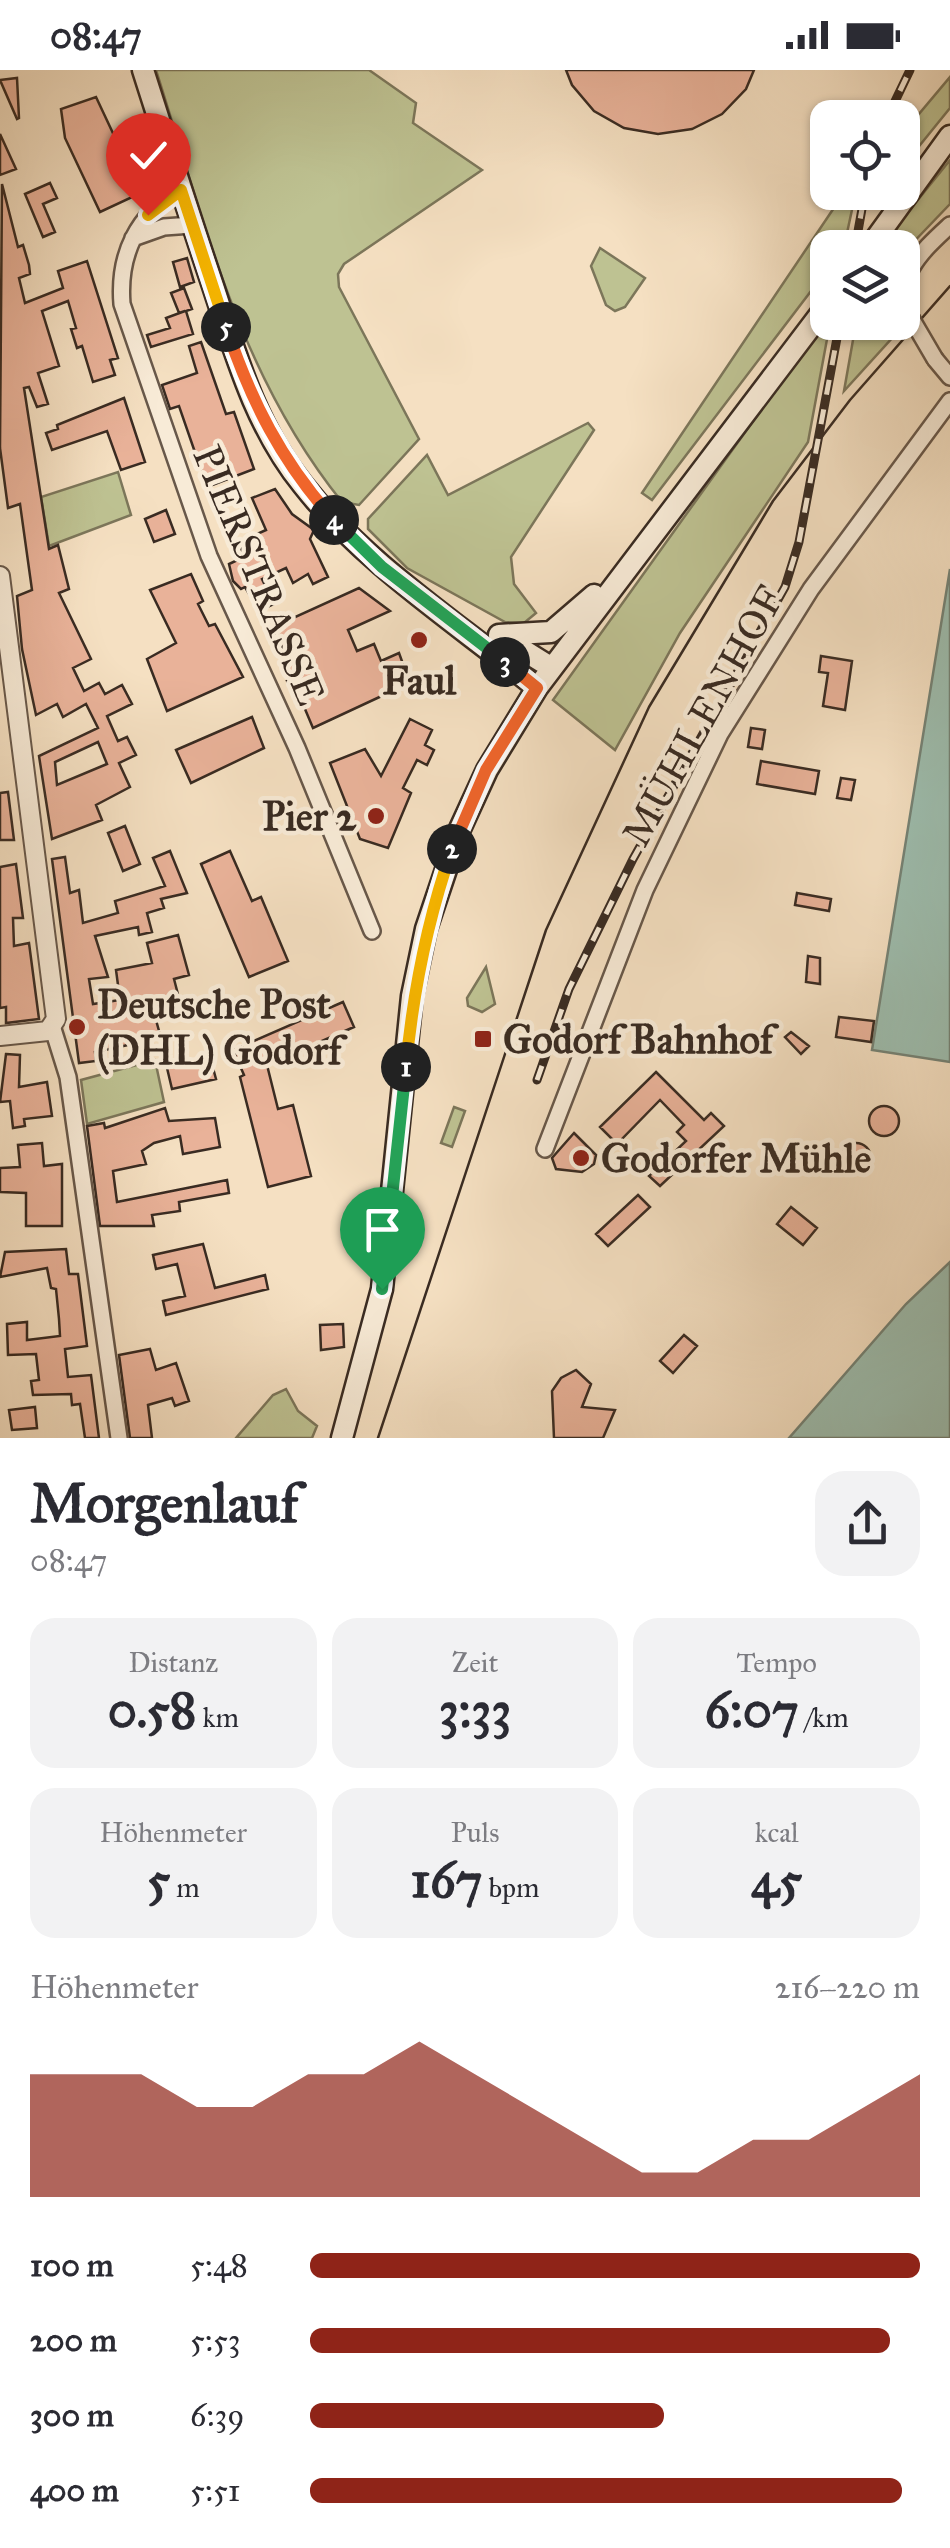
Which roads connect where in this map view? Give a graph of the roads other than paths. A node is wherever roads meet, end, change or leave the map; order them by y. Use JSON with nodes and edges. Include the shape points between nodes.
{"nodes":[{"id":1,"x":143,"y":70,"type":"edge"},
{"id":2,"x":950,"y":136,"type":"edge"},
{"id":3,"x":181,"y":190,"type":"junction"},
{"id":4,"x":192,"y":225,"type":"junction"},
{"id":5,"x":950,"y":225,"type":"edge"},
{"id":6,"x":882,"y":230,"type":"edge"},
{"id":7,"x":133,"y":238,"type":"junction"},
{"id":8,"x":810,"y":328,"type":"edge"},
{"id":9,"x":950,"y":377,"type":"edge"},
{"id":10,"x":950,"y":401,"type":"edge"},
{"id":11,"x":627,"y":569,"type":"junction"},
{"id":12,"x":0,"y":576,"type":"edge"},
{"id":13,"x":426,"y":598,"type":"junction"},
{"id":14,"x":499,"y":635,"type":"junction"},
{"id":15,"x":552,"y":668,"type":"junction"},
{"id":16,"x":537,"y":688,"type":"junction"},
{"id":17,"x":372,"y":931,"type":"dead end"},
{"id":18,"x":53,"y":1029,"type":"junction"},
{"id":19,"x":0,"y":1036,"type":"edge"},
{"id":20,"x":544,"y":1149,"type":"dead end"},
{"id":21,"x":120,"y":1438,"type":"edge"},
{"id":22,"x":342,"y":1438,"type":"edge"}],
"edges":[{"from":1,"to":3,"type":"main road"},
{"from":2,"to":6,"type":"main road"},
{"from":3,"to":4,"type":"main road"},
{"from":3,"to":7,"type":"street","name":"PIERSTRASSE","via":[[163,200]]},
{"from":4,"to":7,"type":"street"},
{"from":4,"to":13,"type":"main road","via":[[269,436],[346,534]]},
{"from":5,"to":9,"type":"street","bridge":true,"via":[[922,250],[904,280],[903,296]]},
{"from":7,"to":17,"type":"street","name":"PIERSTRASSE","via":[[122,263],[122,304],[178,476]]},
{"from":8,"to":11,"type":"main road"},
{"from":10,"to":20,"type":"street","name":"MÜHLENHOF","via":[[810,589],[720,734],[645,890]]},
{"from":11,"to":14,"type":"main road","via":[[561,628]]},
{"from":11,"to":15,"type":"main road"},
{"from":12,"to":18,"type":"street"},
{"from":13,"to":14,"type":"main road"},
{"from":13,"to":16,"type":"main road"},
{"from":14,"to":15,"type":"main road"},
{"from":15,"to":16,"type":"main road"},
{"from":16,"to":22,"type":"main road","via":[[486,770],[426,929],[412,996],[382,1289]]},
{"from":18,"to":19,"type":"street"},
{"from":18,"to":21,"type":"street","via":[[68,1078]]}]}
